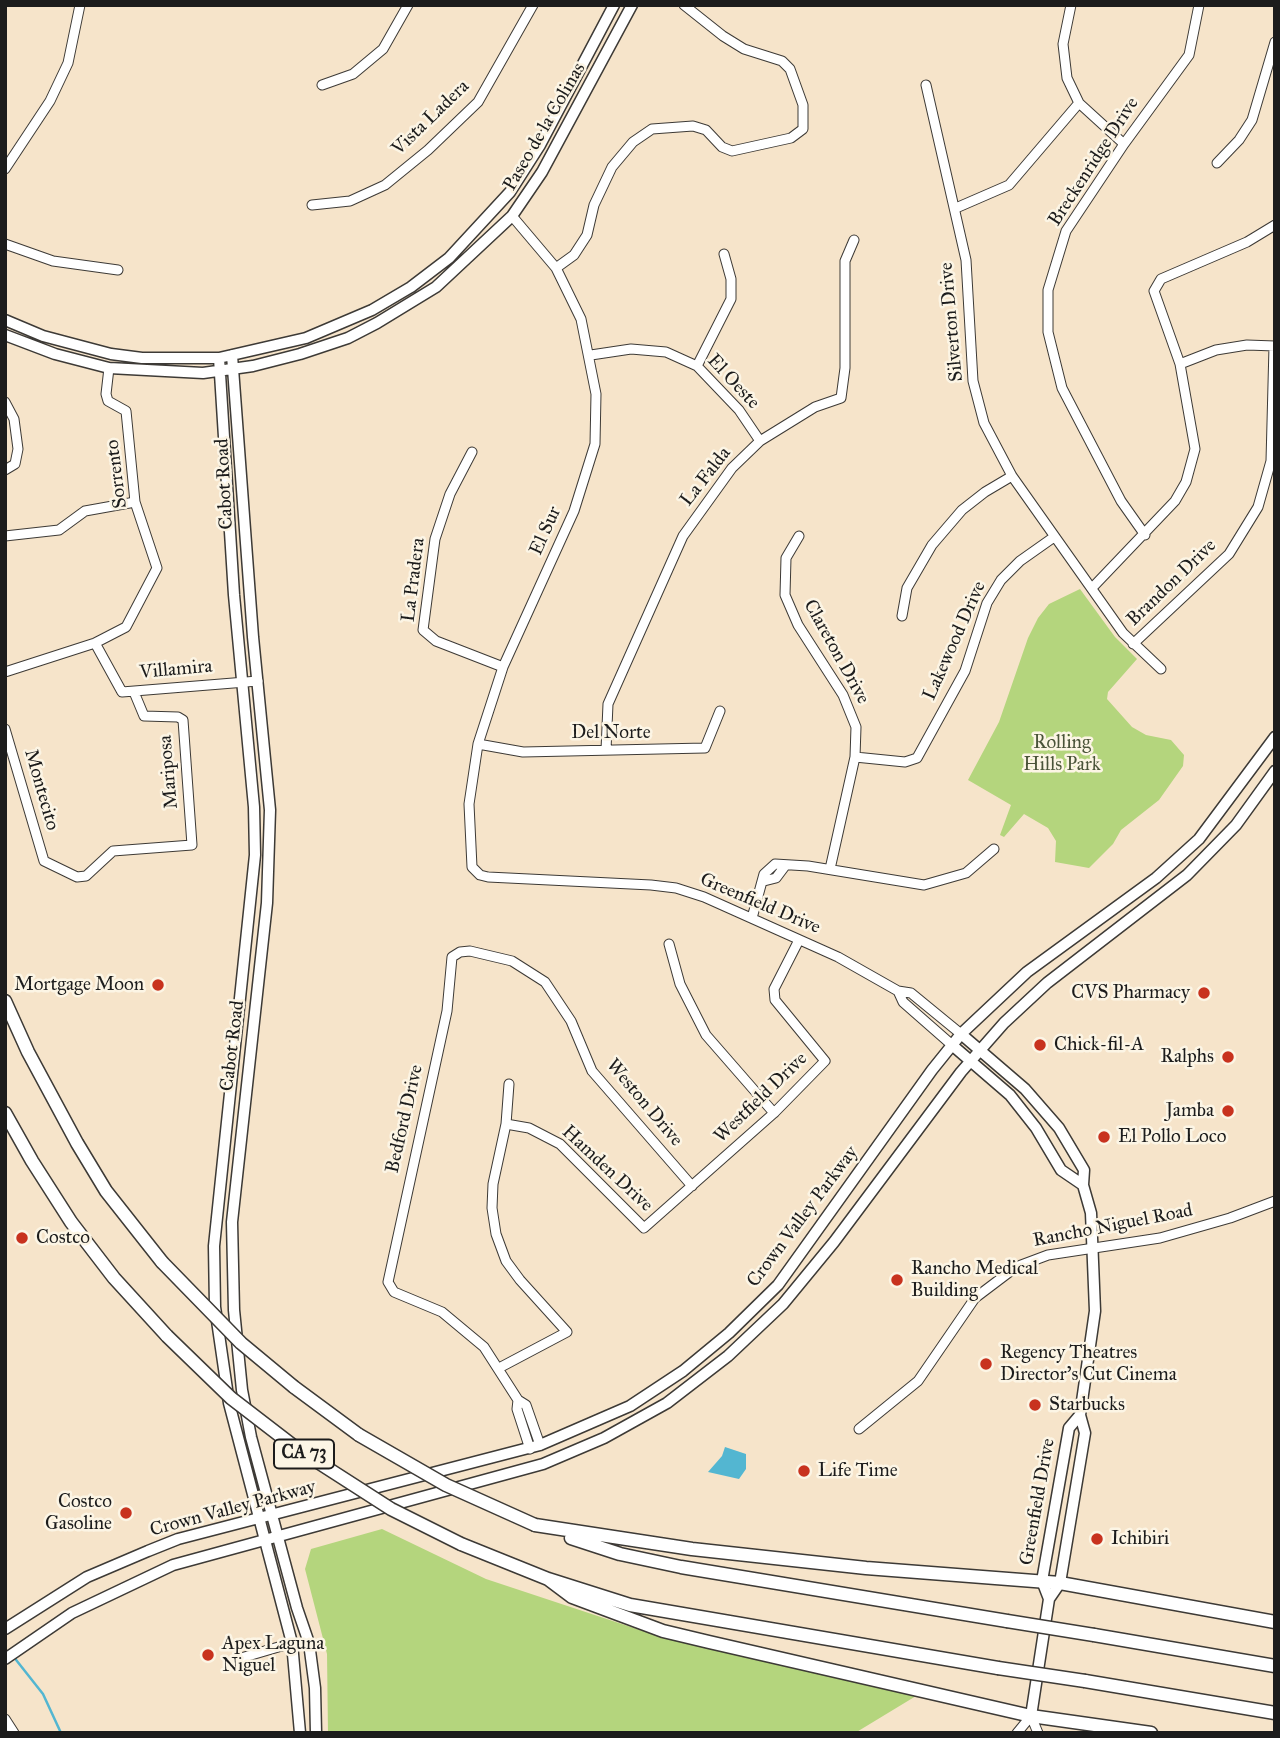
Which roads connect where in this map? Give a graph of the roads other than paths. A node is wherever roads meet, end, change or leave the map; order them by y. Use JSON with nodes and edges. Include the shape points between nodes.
{"nodes":[{"id":1,"x":80,"y":5,"type":"edge"},
{"id":2,"x":408,"y":5,"type":"edge"},
{"id":3,"x":533,"y":5,"type":"edge"},
{"id":4,"x":614,"y":5,"type":"edge"},
{"id":5,"x":632,"y":5,"type":"edge"},
{"id":6,"x":684,"y":5,"type":"edge"},
{"id":7,"x":1071,"y":5,"type":"edge"},
{"id":8,"x":1199,"y":5,"type":"edge"},
{"id":9,"x":1275,"y":42,"type":"edge"},
{"id":10,"x":322,"y":85,"type":"dead end"},
{"id":11,"x":926,"y":85,"type":"dead end"},
{"id":12,"x":1079,"y":103,"type":"junction"},
{"id":13,"x":1124,"y":144,"type":"junction"},
{"id":14,"x":1217,"y":163,"type":"dead end"},
{"id":15,"x":5,"y":169,"type":"edge"},
{"id":16,"x":510,"y":192,"type":"junction"},
{"id":17,"x":312,"y":205,"type":"dead end"},
{"id":18,"x":956,"y":208,"type":"junction"},
{"id":19,"x":512,"y":216,"type":"junction"},
{"id":20,"x":1275,"y":225,"type":"edge"},
{"id":21,"x":479,"y":229,"type":"junction"},
{"id":22,"x":854,"y":240,"type":"dead end"},
{"id":23,"x":5,"y":244,"type":"edge"},
{"id":24,"x":724,"y":254,"type":"dead end"},
{"id":25,"x":556,"y":268,"type":"junction"},
{"id":26,"x":118,"y":270,"type":"dead end"},
{"id":27,"x":5,"y":320,"type":"edge"},
{"id":28,"x":5,"y":327,"type":"edge"},
{"id":29,"x":5,"y":335,"type":"edge"},
{"id":30,"x":43,"y":336,"type":"junction"},
{"id":31,"x":1275,"y":346,"type":"edge"},
{"id":32,"x":232,"y":355,"type":"junction"},
{"id":33,"x":591,"y":355,"type":"junction"},
{"id":34,"x":219,"y":358,"type":"junction"},
{"id":35,"x":1180,"y":364,"type":"junction"},
{"id":36,"x":697,"y":366,"type":"junction"},
{"id":37,"x":109,"y":368,"type":"junction"},
{"id":38,"x":234,"y":369,"type":"junction"},
{"id":39,"x":220,"y":371,"type":"junction"},
{"id":40,"x":5,"y":402,"type":"edge"},
{"id":41,"x":760,"y":441,"type":"junction"},
{"id":42,"x":472,"y":452,"type":"dead end"},
{"id":43,"x":5,"y":470,"type":"edge"},
{"id":44,"x":1012,"y":476,"type":"junction"},
{"id":45,"x":135,"y":502,"type":"junction"},
{"id":46,"x":5,"y":536,"type":"edge"},
{"id":47,"x":799,"y":536,"type":"dead end"},
{"id":48,"x":1145,"y":536,"type":"junction"},
{"id":49,"x":1054,"y":537,"type":"junction"},
{"id":50,"x":1092,"y":588,"type":"junction"},
{"id":51,"x":902,"y":616,"type":"dead end"},
{"id":52,"x":95,"y":643,"type":"junction"},
{"id":53,"x":1133,"y":644,"type":"junction"},
{"id":54,"x":503,"y":667,"type":"junction"},
{"id":55,"x":1161,"y":669,"type":"dead end"},
{"id":56,"x":5,"y":673,"type":"edge"},
{"id":57,"x":258,"y":681,"type":"junction"},
{"id":58,"x":243,"y":682,"type":"junction"},
{"id":59,"x":134,"y":692,"type":"junction"},
{"id":60,"x":720,"y":711,"type":"dead end"},
{"id":61,"x":5,"y":729,"type":"edge"},
{"id":62,"x":1275,"y":737,"type":"edge"},
{"id":63,"x":478,"y":744,"type":"junction"},
{"id":64,"x":607,"y":750,"type":"junction"},
{"id":65,"x":855,"y":757,"type":"junction"},
{"id":66,"x":1275,"y":771,"type":"edge"},
{"id":67,"x":1199,"y":839,"type":"junction"},
{"id":68,"x":994,"y":849,"type":"dead end"},
{"id":69,"x":1211,"y":850,"type":"junction"},
{"id":70,"x":44,"y":861,"type":"joint"},
{"id":71,"x":830,"y":869,"type":"junction"},
{"id":72,"x":475,"y":872,"type":"joint"},
{"id":73,"x":752,"y":918,"type":"junction"},
{"id":74,"x":799,"y":940,"type":"junction"},
{"id":75,"x":669,"y":944,"type":"dead end"},
{"id":76,"x":452,"y":957,"type":"joint"},
{"id":77,"x":898,"y":991,"type":"junction"},
{"id":78,"x":5,"y":1001,"type":"edge"},
{"id":79,"x":961,"y":1034,"type":"junction"},
{"id":80,"x":952,"y":1045,"type":"junction"},
{"id":81,"x":979,"y":1049,"type":"junction"},
{"id":82,"x":971,"y":1060,"type":"junction"},
{"id":83,"x":509,"y":1084,"type":"dead end"},
{"id":84,"x":5,"y":1113,"type":"edge"},
{"id":85,"x":774,"y":1113,"type":"junction"},
{"id":86,"x":506,"y":1124,"type":"junction"},
{"id":87,"x":1083,"y":1185,"type":"junction"},
{"id":88,"x":692,"y":1186,"type":"junction"},
{"id":89,"x":1275,"y":1201,"type":"edge"},
{"id":90,"x":644,"y":1228,"type":"joint"},
{"id":91,"x":1094,"y":1249,"type":"junction"},
{"id":92,"x":499,"y":1368,"type":"junction"},
{"id":93,"x":1080,"y":1415,"type":"junction"},
{"id":94,"x":859,"y":1429,"type":"dead end"},
{"id":95,"x":535,"y":1447,"type":"junction"},
{"id":96,"x":272,"y":1516,"type":"junction"},
{"id":97,"x":258,"y":1520,"type":"junction"},
{"id":98,"x":535,"y":1525,"type":"junction"},
{"id":99,"x":277,"y":1536,"type":"junction"},
{"id":100,"x":264,"y":1540,"type":"junction"},
{"id":101,"x":548,"y":1579,"type":"junction"},
{"id":102,"x":1042,"y":1581,"type":"junction"},
{"id":103,"x":1060,"y":1583,"type":"junction"},
{"id":104,"x":1049,"y":1599,"type":"junction"},
{"id":105,"x":1275,"y":1622,"type":"edge"},
{"id":106,"x":8,"y":1627,"type":"edge"},
{"id":107,"x":292,"y":1643,"type":"junction"},
{"id":108,"x":241,"y":1658,"type":"dead end"},
{"id":109,"x":5,"y":1659,"type":"edge"},
{"id":110,"x":1275,"y":1665,"type":"edge"},
{"id":111,"x":1275,"y":1713,"type":"edge"},
{"id":112,"x":1031,"y":1716,"type":"junction"},
{"id":113,"x":5,"y":1719,"type":"edge"},
{"id":114,"x":14,"y":1733,"type":"edge"},
{"id":115,"x":300,"y":1733,"type":"edge"},
{"id":116,"x":316,"y":1733,"type":"edge"},
{"id":117,"x":1017,"y":1733,"type":"edge"},
{"id":118,"x":1038,"y":1733,"type":"edge"},
{"id":119,"x":1151,"y":1733,"type":"edge"}],
"edges":[{"from":1,"to":15,"type":"street","via":[[68,63]]},
{"from":2,"to":10,"type":"street","via":[[383,49],[353,74]]},
{"from":3,"to":17,"type":"street","name":"Vista Ladera","via":[[478,102],[428,150],[385,185],[350,201]]},
{"from":4,"to":16,"type":"main road","name":"Paseo de la Colinas"},
{"from":5,"to":19,"type":"main road","name":"Paseo de la Colinas","via":[[542,172]]},
{"from":6,"to":25,"type":"street","via":[[733,43],[782,61],[790,69],[803,105],[803,129],[791,138],[732,151],[706,130],[693,126],[652,129],[633,142],[612,167],[594,205],[587,235],[574,255]]},
{"from":7,"to":12,"type":"street","via":[[1063,60]]},
{"from":8,"to":13,"type":"street","name":"Breckenridge Drive","via":[[1189,55]]},
{"from":9,"to":14,"type":"street","via":[[1252,120]]},
{"from":11,"to":18,"type":"street","name":"Silverton Drive"},
{"from":12,"to":13,"type":"street"},
{"from":12,"to":18,"type":"street","via":[[1009,185]]},
{"from":13,"to":48,"type":"street","name":"Breckenridge Drive","via":[[1066,230],[1048,290],[1048,332],[1062,388],[1121,502]]},
{"from":16,"to":19,"type":"main road"},
{"from":16,"to":21,"type":"main road","name":"Paseo de la Colinas"},
{"from":18,"to":44,"type":"street","name":"Silverton Drive","via":[[966,260],[973,381],[984,423]]},
{"from":19,"to":21,"type":"main road"},
{"from":19,"to":25,"type":"street","name":"El Sur"},
{"from":19,"to":38,"type":"main road","name":"Paseo de la Colinas","via":[[436,287],[386,319],[325,347]]},
{"from":20,"to":35,"type":"street","via":[[1161,279],[1154,291]]},
{"from":21,"to":32,"type":"main road","name":"Paseo de la Colinas","via":[[411,287],[372,310],[306,338]]},
{"from":22,"to":41,"type":"street","name":"La Falda","via":[[845,261],[841,398],[815,407]]},
{"from":23,"to":26,"type":"street","via":[[53,261]]},
{"from":24,"to":36,"type":"street","via":[[731,299]]},
{"from":25,"to":33,"type":"street","name":"El Sur","via":[[582,319]]},
{"from":27,"to":30,"type":"main road","name":"Paseo de la Colinas"},
{"from":28,"to":30,"type":"main road"},
{"from":29,"to":37,"type":"main road","name":"Paseo de la Colinas"},
{"from":30,"to":34,"type":"main road","name":"Paseo de la Colinas","via":[[132,356]]},
{"from":31,"to":35,"type":"street","via":[[1216,350]]},
{"from":31,"to":53,"type":"street","name":"Brandon Drive","via":[[1271,461],[1258,507],[1229,554]]},
{"from":32,"to":34,"type":"main road","name":"Paseo de la Colinas"},
{"from":32,"to":38,"type":"main road","name":"Cabot Road"},
{"from":33,"to":36,"type":"street","name":"El Oeste","via":[[631,349],[666,352]]},
{"from":33,"to":54,"type":"street","name":"El Sur","via":[[595,444],[574,511]]},
{"from":34,"to":39,"type":"main road","name":"Cabot Road"},
{"from":35,"to":48,"type":"street","via":[[1195,449],[1186,482]]},
{"from":36,"to":41,"type":"street","name":"El Oeste","via":[[739,410]]},
{"from":37,"to":39,"type":"main road","name":"Paseo de la Colinas"},
{"from":37,"to":45,"type":"street","name":"Sorrento","via":[[107,401],[127,411]]},
{"from":38,"to":39,"type":"main road","name":"Paseo de la Colinas"},
{"from":38,"to":57,"type":"main road","name":"Cabot Road"},
{"from":39,"to":58,"type":"main road","name":"Cabot Road"},
{"from":40,"to":43,"type":"street","via":[[14,419],[18,449],[15,464]]},
{"from":41,"to":64,"type":"street","name":"La Falda","via":[[732,468],[683,536],[608,704]]},
{"from":42,"to":54,"type":"street","name":"La Pradera","via":[[450,494],[435,539],[423,630],[436,641]]},
{"from":44,"to":49,"type":"street","name":"Silverton Drive"},
{"from":44,"to":51,"type":"street","via":[[962,510],[932,545],[907,588]]},
{"from":45,"to":46,"type":"street","via":[[85,511],[59,530]]},
{"from":45,"to":52,"type":"street","name":"Sorrento","via":[[157,568],[126,627]]},
{"from":47,"to":65,"type":"street","name":"Clareton Drive","via":[[786,558],[785,595],[852,714]]},
{"from":48,"to":50,"type":"street"},
{"from":49,"to":50,"type":"street","name":"Silverton Drive"},
{"from":49,"to":65,"type":"street","name":"Lakewood Drive","via":[[1001,580],[987,603],[965,671],[917,758],[905,762]]},
{"from":50,"to":53,"type":"street","name":"Silverton Drive"},
{"from":52,"to":56,"type":"street"},
{"from":52,"to":59,"type":"street","name":"Villamira","via":[[122,692]]},
{"from":53,"to":55,"type":"street","name":"Silverton Drive"},
{"from":54,"to":63,"type":"street","name":"El Sur"},
{"from":57,"to":58,"type":"street","name":"Villamira"},
{"from":57,"to":96,"type":"main road","name":"Cabot Road","via":[[270,860],[235,1182],[232,1265],[242,1390]]},
{"from":58,"to":59,"type":"street","name":"Villamira"},
{"from":58,"to":97,"type":"main road","name":"Cabot Road","via":[[255,855],[214,1267],[225,1382]]},
{"from":59,"to":70,"type":"street","name":"Mariposa","via":[[144,716],[183,720],[192,845],[113,851],[86,876],[77,877]]},
{"from":60,"to":64,"type":"street","name":"Del Norte","via":[[705,748]]},
{"from":61,"to":70,"type":"street","name":"Montecito"},
{"from":62,"to":67,"type":"main road","name":"Crown Valley Parkway"},
{"from":63,"to":64,"type":"street","name":"Del Norte","via":[[523,752]]},
{"from":63,"to":72,"type":"street","name":"El Sur","via":[[469,804],[470,861]]},
{"from":65,"to":71,"type":"street","name":"Clareton Drive"},
{"from":66,"to":69,"type":"main road","name":"Crown Valley Parkway","via":[[1236,825]]},
{"from":67,"to":69,"type":"main road"},
{"from":67,"to":79,"type":"main road","name":"Crown Valley Parkway","via":[[1156,878],[1027,972]]},
{"from":68,"to":71,"type":"street","via":[[966,873],[924,885]]},
{"from":69,"to":81,"type":"main road","name":"Crown Valley Parkway","via":[[1155,902],[1047,983]]},
{"from":71,"to":73,"type":"street","via":[[775,864],[768,868]]},
{"from":72,"to":73,"type":"street","name":"Greenfield Drive","via":[[488,877],[676,888]]},
{"from":73,"to":74,"type":"street","name":"Greenfield Drive"},
{"from":74,"to":77,"type":"street","name":"Greenfield Drive"},
{"from":74,"to":85,"type":"street","name":"Westfield Drive","via":[[774,989],[775,1000],[825,1061]]},
{"from":75,"to":85,"type":"street","via":[[680,984],[706,1035]]},
{"from":76,"to":88,"type":"street","name":"Weston Drive","via":[[470,951],[512,961],[545,982],[571,1021],[593,1071]]},
{"from":76,"to":92,"type":"street","name":"Bedford Drive","via":[[447,1011],[388,1273],[390,1288],[442,1312],[484,1347]]},
{"from":77,"to":79,"type":"street","name":"Greenfield Drive","via":[[911,993]]},
{"from":77,"to":80,"type":"street","name":"Greenfield Drive","via":[[903,1002]]},
{"from":78,"to":98,"type":"highway","number":"CA 73","bridge":true,"via":[[28,1052],[106,1191],[162,1262],[231,1334],[359,1435],[446,1485]]},
{"from":79,"to":80,"type":"main road","name":"Crown Valley Parkway"},
{"from":79,"to":81,"type":"main road","name":"Greenfield Drive"},
{"from":80,"to":82,"type":"main road","name":"Greenfield Drive"},
{"from":80,"to":95,"type":"main road","name":"Crown Valley Parkway","via":[[800,1256],[751,1312],[705,1354],[630,1406]]},
{"from":81,"to":82,"type":"main road","name":"Crown Valley Parkway"},
{"from":81,"to":87,"type":"main road","name":"Greenfield Drive","via":[[1032,1095],[1059,1128],[1084,1170]]},
{"from":82,"to":87,"type":"main road","name":"Greenfield Drive","via":[[1010,1095],[1061,1170]]},
{"from":82,"to":99,"type":"main road","name":"Crown Valley Parkway","via":[[783,1304],[728,1356],[667,1403],[604,1438],[543,1464]]},
{"from":83,"to":86,"type":"street"},
{"from":84,"to":101,"type":"highway","number":"CA 73","bridge":true,"via":[[71,1222],[114,1278],[231,1398],[296,1448],[391,1509]]},
{"from":85,"to":88,"type":"street","name":"Westfield Drive"},
{"from":86,"to":90,"type":"street","name":"Hamden Drive","via":[[529,1128],[560,1144]]},
{"from":86,"to":92,"type":"street","via":[[493,1184],[495,1234],[506,1261],[566,1332]]},
{"from":87,"to":91,"type":"main road","name":"Greenfield Drive"},
{"from":88,"to":90,"type":"street","name":"Westfield Drive"},
{"from":89,"to":91,"type":"street","name":"Rancho Niguel Road","via":[[1195,1229]]},
{"from":91,"to":93,"type":"main road","name":"Greenfield Drive","via":[[1095,1311]]},
{"from":91,"to":94,"type":"street","name":"Rancho Niguel Road","via":[[1030,1260],[992,1282],[961,1315],[918,1381]]},
{"from":92,"to":95,"type":"street","via":[[518,1400],[526,1405]]},
{"from":93,"to":102,"type":"main road","name":"Greenfield Drive","via":[[1069,1427]]},
{"from":93,"to":103,"type":"main road","name":"Greenfield Drive","via":[[1084,1440]]},
{"from":95,"to":96,"type":"main road","name":"Crown Valley Parkway"},
{"from":96,"to":97,"type":"main road","name":"Crown Valley Parkway"},
{"from":96,"to":99,"type":"main road","name":"Cabot Road"},
{"from":97,"to":100,"type":"main road","name":"Cabot Road"},
{"from":97,"to":106,"type":"main road","name":"Crown Valley Parkway","via":[[148,1550],[75,1583]]},
{"from":98,"to":102,"type":"highway","via":[[692,1549]]},
{"from":98,"to":110,"type":"highway","bridge":true,"via":[[620,1554],[669,1564]]},
{"from":99,"to":100,"type":"main road","name":"Crown Valley Parkway"},
{"from":99,"to":116,"type":"main road","name":"Cabot Road","via":[[309,1643]]},
{"from":100,"to":107,"type":"main road","name":"Cabot Road"},
{"from":100,"to":109,"type":"main road","name":"Crown Valley Parkway","via":[[173,1565],[123,1587],[72,1613]]},
{"from":101,"to":111,"type":"highway","bridge":true,"via":[[666,1613]]},
{"from":101,"to":112,"type":"highway","via":[[572,1597],[663,1630]]},
{"from":102,"to":103,"type":"highway"},
{"from":102,"to":104,"type":"main road","name":"Greenfield Drive"},
{"from":103,"to":104,"type":"main road","name":"Greenfield Drive"},
{"from":103,"to":105,"type":"highway"},
{"from":104,"to":112,"type":"main road","name":"Greenfield Drive"},
{"from":107,"to":108,"type":"street"},
{"from":107,"to":115,"type":"main road","name":"Cabot Road"},
{"from":112,"to":117,"type":"street"},
{"from":112,"to":118,"type":"street"},
{"from":112,"to":119,"type":"highway"},
{"from":113,"to":114,"type":"street"}]}
